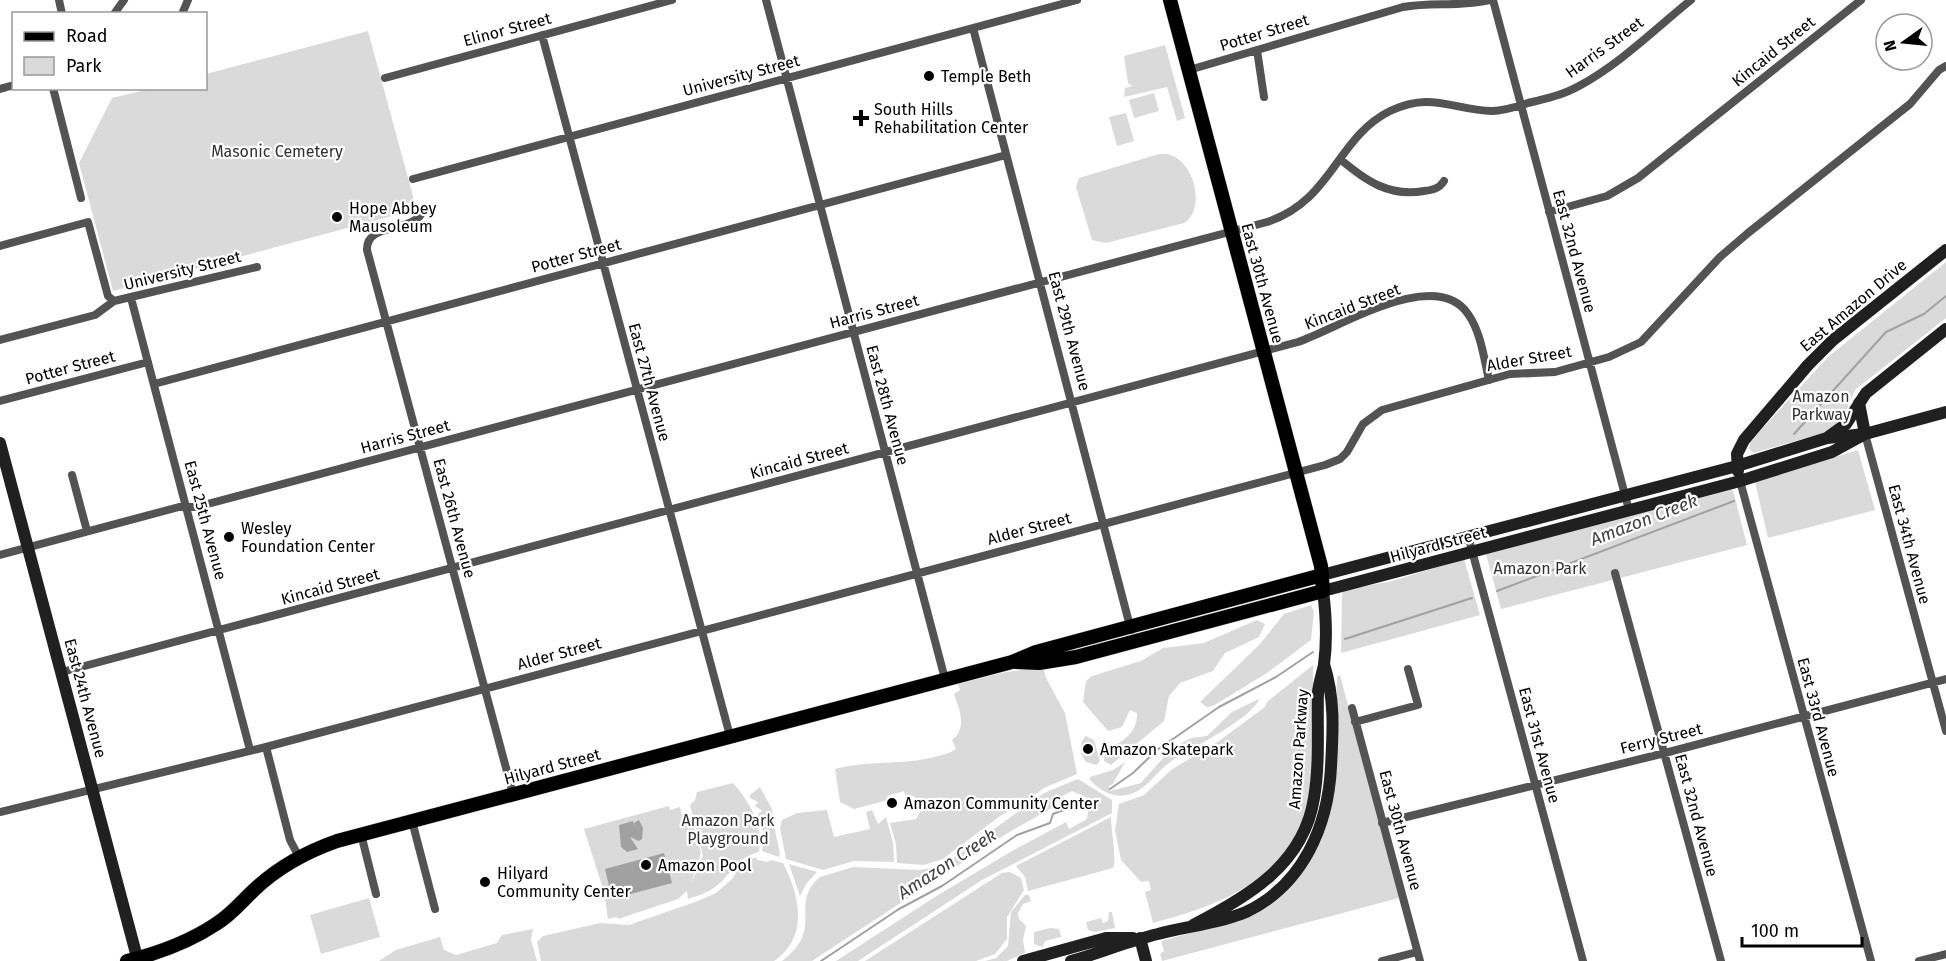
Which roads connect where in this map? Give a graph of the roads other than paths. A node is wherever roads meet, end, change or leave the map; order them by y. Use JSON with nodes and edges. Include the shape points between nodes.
{"nodes":[{"id":1,"x":672,"y":0,"type":"edge"},
{"id":2,"x":766,"y":0,"type":"edge"},
{"id":3,"x":1077,"y":0,"type":"edge"},
{"id":4,"x":1170,"y":0,"type":"edge"},
{"id":5,"x":1491,"y":0,"type":"edge"},
{"id":6,"x":1691,"y":0,"type":"edge"},
{"id":7,"x":1861,"y":0,"type":"edge"},
{"id":8,"x":1061,"y":2,"type":"edge"},
{"id":9,"x":973,"y":28,"type":"junction"},
{"id":10,"x":542,"y":35,"type":"junction"},
{"id":11,"x":1257,"y":50,"type":"junction"},
{"id":12,"x":1946,"y":57,"type":"edge"},
{"id":13,"x":1942,"y":68,"type":"edge"},
{"id":14,"x":1189,"y":70,"type":"junction"},
{"id":15,"x":386,"y":78,"type":"dead end"},
{"id":16,"x":786,"y":79,"type":"junction"},
{"id":17,"x":54,"y":90,"type":"edge"},
{"id":18,"x":1264,"y":97,"type":"dead end"},
{"id":19,"x":1521,"y":105,"type":"junction"},
{"id":20,"x":569,"y":136,"type":"junction"},
{"id":21,"x":1006,"y":155,"type":"junction"},
{"id":22,"x":1340,"y":159,"type":"junction"},
{"id":23,"x":413,"y":179,"type":"dead end"},
{"id":24,"x":1444,"y":181,"type":"dead end"},
{"id":25,"x":81,"y":198,"type":"dead end"},
{"id":26,"x":819,"y":205,"type":"junction"},
{"id":27,"x":1549,"y":212,"type":"junction"},
{"id":28,"x":422,"y":213,"type":"dead end"},
{"id":29,"x":1232,"y":231,"type":"junction"},
{"id":30,"x":0,"y":246,"type":"edge"},
{"id":31,"x":1946,"y":250,"type":"edge"},
{"id":32,"x":603,"y":263,"type":"junction"},
{"id":33,"x":257,"y":267,"type":"dead end"},
{"id":34,"x":1040,"y":282,"type":"junction"},
{"id":35,"x":131,"y":298,"type":"junction"},
{"id":36,"x":114,"y":301,"type":"junction"},
{"id":37,"x":386,"y":321,"type":"junction"},
{"id":38,"x":1946,"y":328,"type":"edge"},
{"id":39,"x":853,"y":332,"type":"junction"},
{"id":40,"x":0,"y":340,"type":"edge"},
{"id":41,"x":1264,"y":352,"type":"junction"},
{"id":42,"x":148,"y":362,"type":"junction"},
{"id":43,"x":1590,"y":362,"type":"junction"},
{"id":44,"x":1489,"y":380,"type":"junction"},
{"id":45,"x":154,"y":384,"type":"junction"},
{"id":46,"x":637,"y":390,"type":"junction"},
{"id":47,"x":0,"y":401,"type":"edge"},
{"id":48,"x":1860,"y":402,"type":"junction"},
{"id":49,"x":1072,"y":404,"type":"junction"},
{"id":50,"x":1946,"y":412,"type":"edge"},
{"id":51,"x":1865,"y":434,"type":"junction"},
{"id":52,"x":1827,"y":438,"type":"junction"},
{"id":53,"x":0,"y":443,"type":"edge"},
{"id":54,"x":421,"y":448,"type":"junction"},
{"id":55,"x":885,"y":453,"type":"junction"},
{"id":56,"x":1737,"y":466,"type":"junction"},
{"id":57,"x":1297,"y":473,"type":"junction"},
{"id":58,"x":72,"y":475,"type":"dead end"},
{"id":59,"x":1740,"y":481,"type":"junction"},
{"id":60,"x":1626,"y":495,"type":"junction"},
{"id":61,"x":188,"y":507,"type":"junction"},
{"id":62,"x":669,"y":510,"type":"junction"},
{"id":63,"x":1629,"y":510,"type":"junction"},
{"id":64,"x":1103,"y":524,"type":"junction"},
{"id":65,"x":87,"y":531,"type":"junction"},
{"id":66,"x":1468,"y":536,"type":"junction"},
{"id":67,"x":28,"y":548,"type":"junction"},
{"id":68,"x":1473,"y":552,"type":"junction"},
{"id":69,"x":0,"y":555,"type":"edge"},
{"id":70,"x":453,"y":569,"type":"junction"},
{"id":71,"x":917,"y":572,"type":"junction"},
{"id":72,"x":1615,"y":573,"type":"dead end"},
{"id":73,"x":1322,"y":575,"type":"junction"},
{"id":74,"x":1323,"y":591,"type":"junction"},
{"id":75,"x":1131,"y":626,"type":"junction"},
{"id":76,"x":219,"y":630,"type":"junction"},
{"id":77,"x":702,"y":631,"type":"junction"},
{"id":78,"x":1135,"y":642,"type":"junction"},
{"id":79,"x":1012,"y":662,"type":"junction"},
{"id":80,"x":1408,"y":669,"type":"dead end"},
{"id":81,"x":62,"y":672,"type":"junction"},
{"id":82,"x":945,"y":679,"type":"junction"},
{"id":83,"x":1946,"y":679,"type":"edge"},
{"id":84,"x":1933,"y":682,"type":"junction"},
{"id":85,"x":485,"y":688,"type":"junction"},
{"id":86,"x":1352,"y":708,"type":"dead end"},
{"id":87,"x":1803,"y":717,"type":"junction"},
{"id":88,"x":1355,"y":722,"type":"junction"},
{"id":89,"x":1946,"y":731,"type":"edge"},
{"id":90,"x":730,"y":736,"type":"junction"},
{"id":91,"x":266,"y":747,"type":"junction"},
{"id":92,"x":250,"y":750,"type":"junction"},
{"id":93,"x":1665,"y":753,"type":"junction"},
{"id":94,"x":1536,"y":785,"type":"junction"},
{"id":95,"x":93,"y":789,"type":"junction"},
{"id":96,"x":513,"y":794,"type":"junction"},
{"id":97,"x":0,"y":812,"type":"edge"},
{"id":98,"x":412,"y":821,"type":"junction"},
{"id":99,"x":1382,"y":823,"type":"junction"},
{"id":100,"x":361,"y":834,"type":"junction"},
{"id":101,"x":299,"y":856,"type":"junction"},
{"id":102,"x":376,"y":894,"type":"dead end"},
{"id":103,"x":435,"y":909,"type":"dead end"},
{"id":104,"x":1140,"y":938,"type":"junction"},
{"id":105,"x":1946,"y":954,"type":"edge"},
{"id":106,"x":1419,"y":957,"type":"edge"},
{"id":107,"x":134,"y":960,"type":"edge"},
{"id":108,"x":1023,"y":961,"type":"edge"},
{"id":109,"x":1071,"y":961,"type":"edge"},
{"id":110,"x":1146,"y":961,"type":"edge"},
{"id":111,"x":1382,"y":961,"type":"edge"},
{"id":112,"x":1583,"y":961,"type":"edge"},
{"id":113,"x":1721,"y":961,"type":"edge"},
{"id":114,"x":1871,"y":961,"type":"edge"},
{"id":115,"x":1919,"y":961,"type":"edge"}],
"edges":[{"from":1,"to":10,"type":"street","name":"Elinor Street"},
{"from":2,"to":16,"type":"street","name":"East 28th Avenue"},
{"from":3,"to":8,"type":"street","name":"University Street"},
{"from":4,"to":14,"type":"main road","name":"East 30th Avenue"},
{"from":5,"to":11,"type":"street","name":"Potter Street","via":[[1403,7]]},
{"from":5,"to":19,"type":"street","name":"East 32nd Avenue"},
{"from":6,"to":19,"type":"street","name":"Harris Street","via":[[1587,82]]},
{"from":7,"to":27,"type":"street","name":"Kincaid Street","via":[[1638,178],[1607,196]]},
{"from":8,"to":9,"type":"street","name":"University Street"},
{"from":9,"to":16,"type":"street","name":"University Street"},
{"from":9,"to":21,"type":"street","name":"East 29th Avenue"},
{"from":10,"to":15,"type":"street","name":"Elinor Street"},
{"from":10,"to":20,"type":"street","name":"East 27th Avenue"},
{"from":11,"to":14,"type":"street","name":"Potter Street"},
{"from":11,"to":18,"type":"street"},
{"from":12,"to":13,"type":"street","name":"Alder Street"},
{"from":13,"to":43,"type":"street","name":"Alder Street","via":[[1910,104],[1720,257],[1641,342]]},
{"from":14,"to":29,"type":"main road","name":"East 30th Avenue"},
{"from":16,"to":20,"type":"street","name":"University Street"},
{"from":16,"to":26,"type":"street","name":"East 28th Avenue"},
{"from":17,"to":25,"type":"street"},
{"from":19,"to":22,"type":"street","name":"Harris Street","via":[[1492,111],[1448,103],[1408,104],[1374,120]]},
{"from":19,"to":27,"type":"street","name":"East 32nd Avenue"},
{"from":20,"to":23,"type":"street","name":"University Street"},
{"from":20,"to":32,"type":"street","name":"East 27th Avenue"},
{"from":21,"to":26,"type":"street","name":"Potter Street"},
{"from":21,"to":34,"type":"street","name":"East 29th Avenue"},
{"from":22,"to":24,"type":"street","via":[[1377,187],[1395,192],[1435,189]]},
{"from":22,"to":29,"type":"street","name":"Harris Street","via":[[1315,192],[1293,211]]},
{"from":26,"to":32,"type":"street","name":"Potter Street"},
{"from":26,"to":39,"type":"street","name":"East 28th Avenue"},
{"from":27,"to":43,"type":"street","name":"East 32nd Avenue"},
{"from":28,"to":37,"type":"street","name":"East 26th Avenue","via":[[413,222],[376,233],[368,241],[368,255]]},
{"from":29,"to":34,"type":"street","name":"Harris Street"},
{"from":29,"to":41,"type":"main road","name":"East 30th Avenue"},
{"from":30,"to":36,"type":"street","via":[[88,222],[107,293]]},
{"from":31,"to":56,"type":"main road","name":"East Amazon Drive","via":[[1808,365],[1743,440]]},
{"from":32,"to":37,"type":"street","name":"Potter Street"},
{"from":32,"to":46,"type":"street","name":"East 27th Avenue"},
{"from":33,"to":35,"type":"street","name":"University Street"},
{"from":34,"to":39,"type":"street","name":"Harris Street"},
{"from":34,"to":49,"type":"street","name":"East 29th Avenue"},
{"from":35,"to":36,"type":"street","name":"University Street"},
{"from":35,"to":42,"type":"street","name":"East 25th Avenue"},
{"from":36,"to":40,"type":"street","via":[[95,315]]},
{"from":37,"to":45,"type":"street","name":"Potter Street"},
{"from":37,"to":54,"type":"street","name":"East 26th Avenue"},
{"from":38,"to":48,"type":"main road"},
{"from":39,"to":46,"type":"street","name":"Harris Street"},
{"from":39,"to":55,"type":"street","name":"East 28th Avenue"},
{"from":41,"to":44,"type":"street","name":"Kincaid Street","via":[[1319,335],[1393,304],[1436,295],[1448,298],[1467,312],[1474,323]]},
{"from":41,"to":49,"type":"street","name":"Kincaid Street"},
{"from":41,"to":57,"type":"main road","name":"East 30th Avenue"},
{"from":42,"to":45,"type":"street","name":"East 25th Avenue"},
{"from":42,"to":47,"type":"street","name":"Potter Street"},
{"from":43,"to":44,"type":"street","name":"Alder Street","via":[[1555,372],[1526,372]]},
{"from":43,"to":60,"type":"street","name":"East 32nd Avenue"},
{"from":44,"to":57,"type":"street","name":"Alder Street","via":[[1382,410],[1363,424],[1340,459]]},
{"from":45,"to":61,"type":"street","name":"East 25th Avenue"},
{"from":46,"to":54,"type":"street","name":"Harris Street"},
{"from":46,"to":62,"type":"street","name":"East 27th Avenue"},
{"from":48,"to":51,"type":"main road"},
{"from":48,"to":52,"type":"main road","via":[[1846,424]]},
{"from":49,"to":55,"type":"street","name":"Kincaid Street"},
{"from":49,"to":64,"type":"street","name":"East 29th Avenue"},
{"from":50,"to":51,"type":"main road","name":"Hilyard Street"},
{"from":51,"to":52,"type":"main road","name":"Hilyard Street"},
{"from":51,"to":59,"type":"main road","name":"Hilyard Street","via":[[1832,452]]},
{"from":51,"to":84,"type":"street","name":"East 34th Avenue"},
{"from":52,"to":56,"type":"main road","name":"Hilyard Street"},
{"from":53,"to":67,"type":"main road","name":"East 24th Avenue"},
{"from":54,"to":61,"type":"street","name":"Harris Street"},
{"from":54,"to":70,"type":"street","name":"East 26th Avenue"},
{"from":55,"to":62,"type":"street","name":"Kincaid Street"},
{"from":55,"to":71,"type":"street","name":"East 28th Avenue"},
{"from":56,"to":59,"type":"main road","name":"East Amazon Drive"},
{"from":56,"to":60,"type":"main road","name":"Hilyard Street"},
{"from":57,"to":64,"type":"street","name":"Alder Street"},
{"from":57,"to":73,"type":"main road","name":"East 30th Avenue"},
{"from":58,"to":65,"type":"street"},
{"from":59,"to":63,"type":"main road","name":"Hilyard Street"},
{"from":59,"to":87,"type":"street","name":"East 33rd Avenue"},
{"from":60,"to":63,"type":"street","name":"East 32nd Avenue"},
{"from":60,"to":66,"type":"main road","name":"Hilyard Street"},
{"from":61,"to":65,"type":"street","name":"Harris Street"},
{"from":61,"to":76,"type":"street","name":"East 25th Avenue"},
{"from":62,"to":70,"type":"street","name":"Kincaid Street"},
{"from":62,"to":77,"type":"street","name":"East 27th Avenue"},
{"from":63,"to":68,"type":"main road","name":"Hilyard Street"},
{"from":64,"to":71,"type":"street","name":"Alder Street"},
{"from":64,"to":75,"type":"street","name":"East 29th Avenue"},
{"from":65,"to":67,"type":"street","name":"Harris Street"},
{"from":66,"to":68,"type":"street","name":"East 31st Avenue"},
{"from":66,"to":73,"type":"main road","name":"Hilyard Street"},
{"from":67,"to":69,"type":"street","name":"Harris Street"},
{"from":67,"to":81,"type":"main road","name":"East 24th Avenue"},
{"from":68,"to":74,"type":"main road","name":"Hilyard Street"},
{"from":68,"to":94,"type":"street","name":"East 31st Avenue"},
{"from":70,"to":76,"type":"street","name":"Kincaid Street"},
{"from":70,"to":85,"type":"street","name":"East 26th Avenue"},
{"from":71,"to":77,"type":"street","name":"Alder Street"},
{"from":71,"to":82,"type":"street","name":"East 28th Avenue"},
{"from":72,"to":93,"type":"street","name":"East 32nd Avenue"},
{"from":73,"to":74,"type":"main road","name":"Amazon Parkway"},
{"from":73,"to":75,"type":"main road","name":"Hilyard Street"},
{"from":74,"to":78,"type":"main road","name":"Hilyard Street"},
{"from":74,"to":104,"type":"main road","name":"Amazon Parkway","via":[[1324,664],[1318,690],[1314,798],[1304,834],[1289,857],[1251,892],[1193,925]]},
{"from":75,"to":78,"type":"street","name":"East 29th Avenue"},
{"from":75,"to":79,"type":"main road","name":"Hilyard Street"},
{"from":76,"to":81,"type":"street","name":"Kincaid Street"},
{"from":76,"to":92,"type":"street","name":"East 25th Avenue"},
{"from":77,"to":85,"type":"street","name":"Alder Street"},
{"from":77,"to":90,"type":"street","name":"East 27th Avenue"},
{"from":78,"to":79,"type":"main road","name":"Hilyard Street","via":[[1058,660]]},
{"from":79,"to":82,"type":"main road","name":"Hilyard Street"},
{"from":80,"to":88,"type":"street","via":[[1418,705]]},
{"from":81,"to":95,"type":"main road","name":"East 24th Avenue"},
{"from":82,"to":90,"type":"main road","name":"Hilyard Street"},
{"from":83,"to":84,"type":"street","name":"Ferry Street"},
{"from":84,"to":87,"type":"street","name":"Ferry Street"},
{"from":84,"to":89,"type":"street","name":"East 34th Avenue"},
{"from":85,"to":91,"type":"street","name":"Alder Street"},
{"from":85,"to":96,"type":"street","name":"East 26th Avenue"},
{"from":86,"to":88,"type":"street","name":"East 30th Avenue"},
{"from":87,"to":93,"type":"street","name":"Ferry Street"},
{"from":87,"to":114,"type":"street","name":"East 33rd Avenue"},
{"from":88,"to":99,"type":"street","name":"East 30th Avenue"},
{"from":90,"to":96,"type":"main road","name":"Hilyard Street"},
{"from":91,"to":92,"type":"street","name":"Alder Street"},
{"from":91,"to":101,"type":"street","via":[[290,840]]},
{"from":92,"to":95,"type":"street","name":"Alder Street"},
{"from":93,"to":94,"type":"street","name":"Ferry Street"},
{"from":93,"to":113,"type":"street","name":"East 32nd Avenue"},
{"from":94,"to":99,"type":"street","name":"Ferry Street"},
{"from":94,"to":112,"type":"street","name":"East 31st Avenue"},
{"from":95,"to":97,"type":"street","name":"Alder Street"},
{"from":95,"to":107,"type":"main road","name":"East 24th Avenue"},
{"from":96,"to":98,"type":"main road","name":"Hilyard Street"},
{"from":98,"to":100,"type":"main road","name":"Hilyard Street"},
{"from":98,"to":103,"type":"street"},
{"from":99,"to":106,"type":"street","name":"East 30th Avenue"},
{"from":100,"to":101,"type":"main road","name":"Hilyard Street"},
{"from":100,"to":102,"type":"street"},
{"from":101,"to":107,"type":"main road","name":"Hilyard Street","via":[[217,924],[183,943]]},
{"from":104,"to":108,"type":"main road","name":"Amazon Parkway","via":[[1106,938]]},
{"from":104,"to":109,"type":"main road","name":"Amazon Parkway"},
{"from":104,"to":110,"type":"main road"},
{"from":105,"to":115,"type":"street"},
{"from":106,"to":111,"type":"street"}]}
